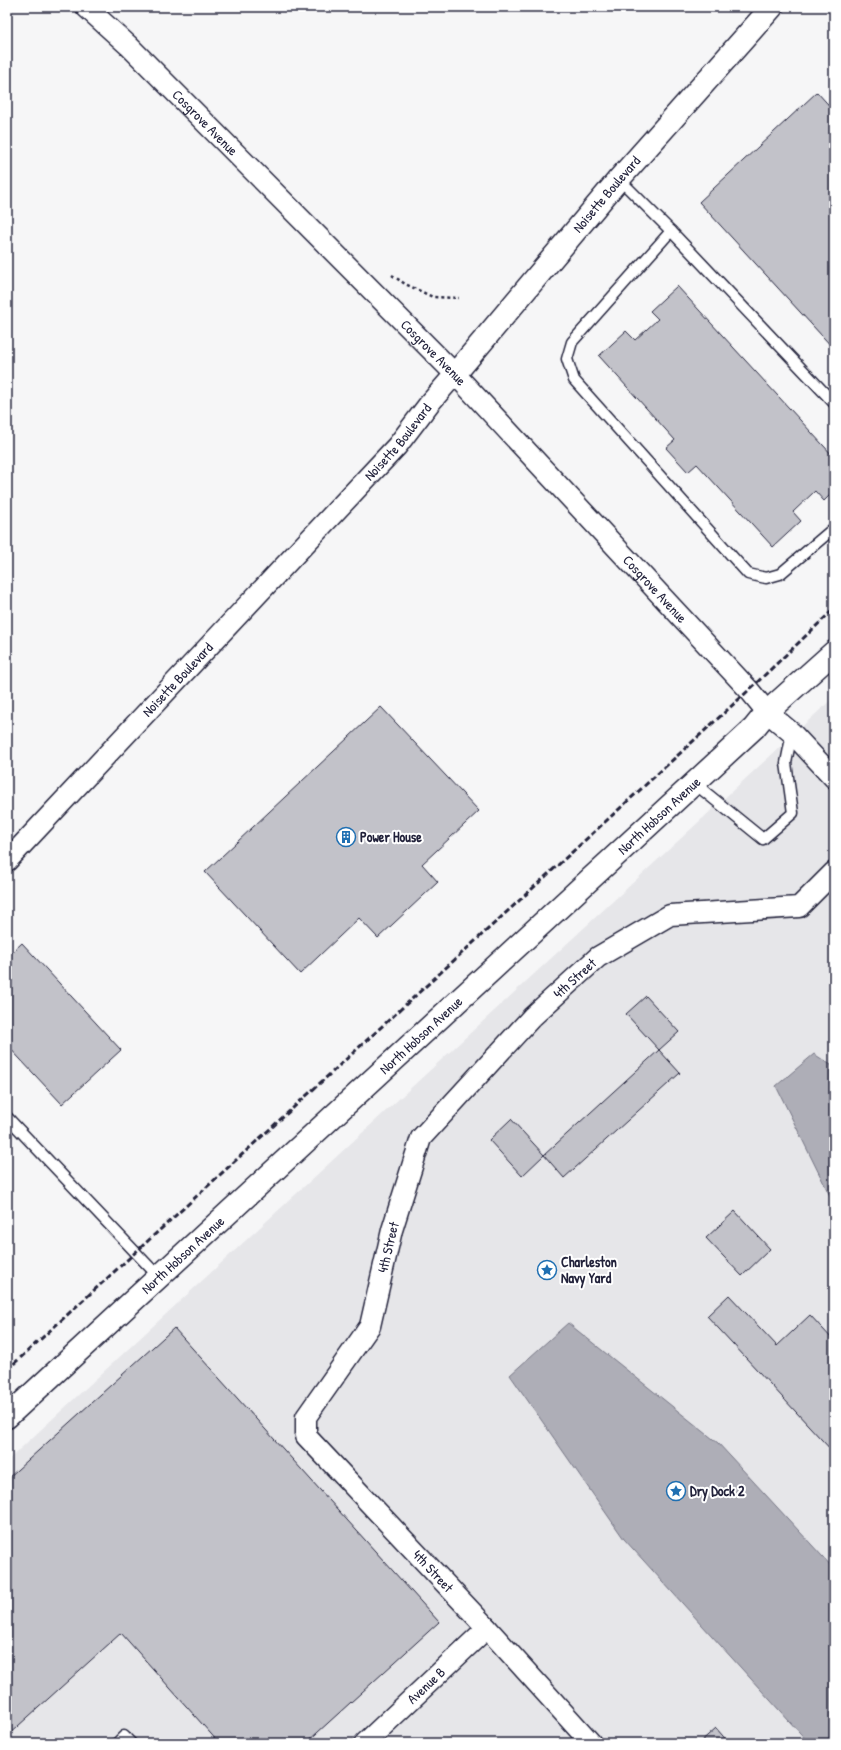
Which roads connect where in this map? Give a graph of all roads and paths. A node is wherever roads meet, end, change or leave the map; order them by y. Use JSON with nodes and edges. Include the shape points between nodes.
{"nodes":[{"id":1,"x":86,"y":7,"type":"edge"},
{"id":2,"x":772,"y":7,"type":"edge"},
{"id":3,"x":619,"y":179,"type":"junction"},
{"id":4,"x":671,"y":231,"type":"junction"},
{"id":5,"x":455,"y":374,"type":"junction"},
{"id":6,"x":834,"y":403,"type":"edge"},
{"id":7,"x":834,"y":528,"type":"edge"},
{"id":8,"x":834,"y":652,"type":"edge"},
{"id":9,"x":767,"y":712,"type":"junction"},
{"id":10,"x":792,"y":732,"type":"junction"},
{"id":11,"x":834,"y":778,"type":"edge"},
{"id":12,"x":694,"y":783,"type":"junction"},
{"id":13,"x":7,"y":861,"type":"edge"},
{"id":14,"x":834,"y":872,"type":"edge"},
{"id":15,"x":7,"y":1117,"type":"edge"},
{"id":16,"x":159,"y":1277,"type":"junction"},
{"id":17,"x":7,"y":1417,"type":"edge"},
{"id":18,"x":487,"y":1628,"type":"junction"},
{"id":19,"x":117,"y":1743,"type":"edge"},
{"id":20,"x":131,"y":1743,"type":"edge"},
{"id":21,"x":365,"y":1743,"type":"edge"},
{"id":22,"x":591,"y":1743,"type":"edge"}],
"edges":[{"from":1,"to":5,"type":"street","name":"Cosgrove Avenue","via":[[129,46]]},
{"from":2,"to":3,"type":"street","name":"Noisette Boulevard"},
{"from":3,"to":4,"type":"lane"},
{"from":3,"to":5,"type":"street","name":"Noisette Boulevard"},
{"from":4,"to":6,"type":"lane"},
{"from":4,"to":7,"type":"lane","via":[[572,342],[567,359],[574,380],[748,574],[766,578],[780,574]]},
{"from":5,"to":9,"type":"street","name":"Cosgrove Avenue"},
{"from":5,"to":13,"type":"street","name":"Noisette Boulevard","via":[[397,446]]},
{"from":8,"to":9,"type":"street","name":"North Hobson Avenue"},
{"from":9,"to":10,"type":"street","name":"Cosgrove Avenue"},
{"from":9,"to":12,"type":"street","name":"North Hobson Avenue","via":[[754,728]]},
{"from":10,"to":11,"type":"street","name":"Cosgrove Avenue"},
{"from":10,"to":12,"type":"lane","via":[[786,763],[793,813],[763,839]]},
{"from":12,"to":16,"type":"street","name":"North Hobson Avenue"},
{"from":14,"to":18,"type":"street","name":"4th Street","via":[[799,907],[670,915],[598,957],[532,1017],[421,1138],[392,1230],[370,1326],[306,1417],[306,1436]]},
{"from":15,"to":16,"type":"lane"},
{"from":16,"to":17,"type":"street","name":"North Hobson Avenue"},
{"from":18,"to":21,"type":"street","name":"Avenue B"},
{"from":18,"to":22,"type":"street","name":"4th Street"},
{"from":19,"to":20,"type":"lane","via":[[124,1736]]}]}
